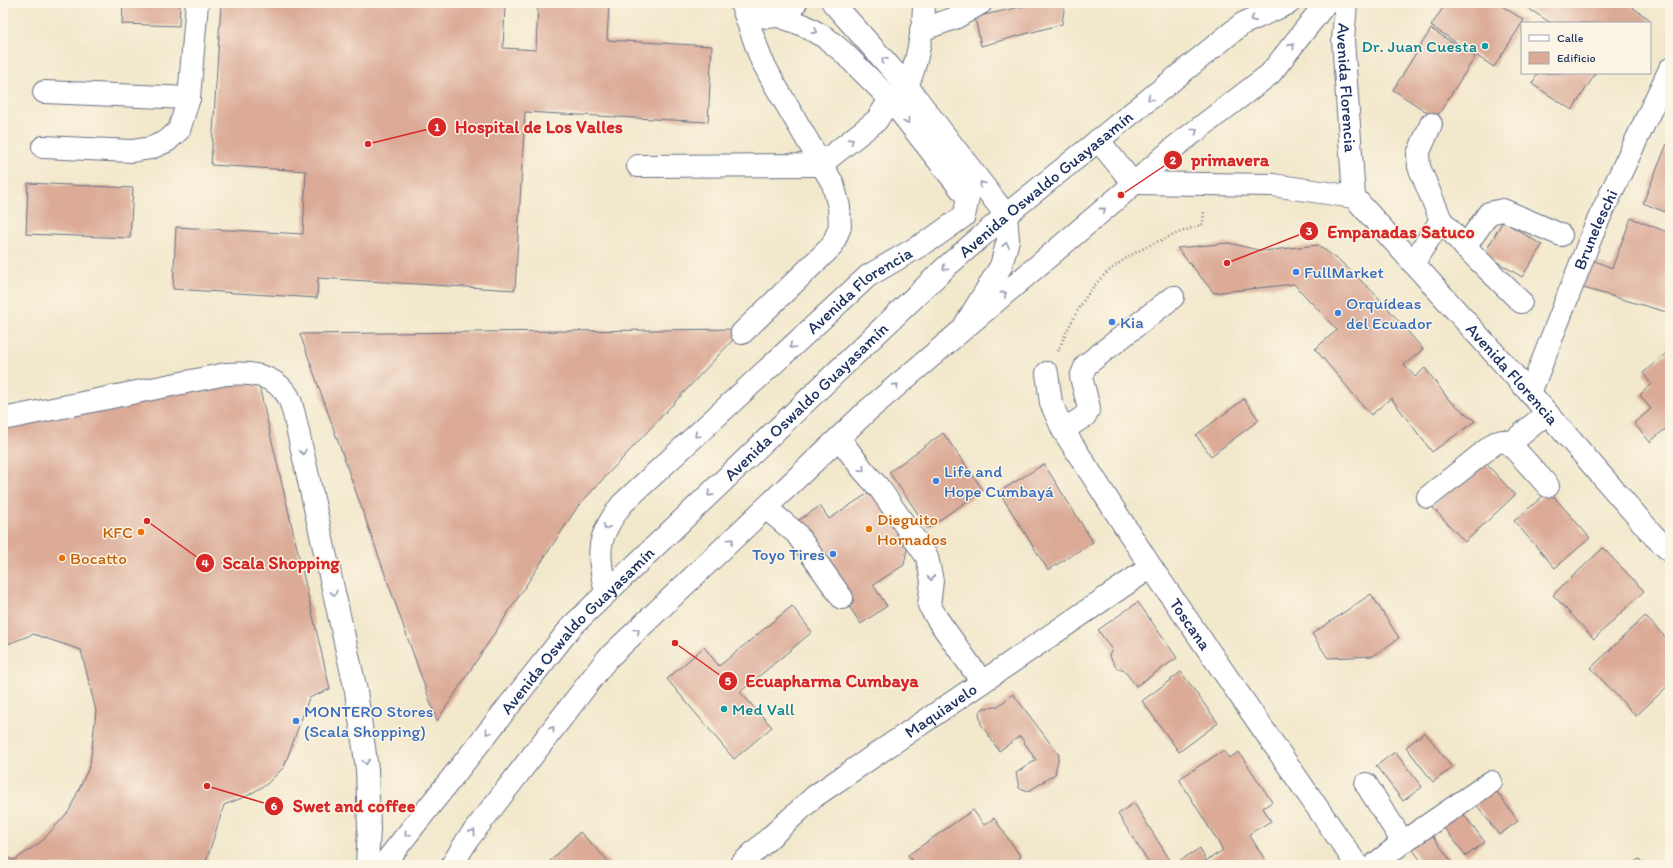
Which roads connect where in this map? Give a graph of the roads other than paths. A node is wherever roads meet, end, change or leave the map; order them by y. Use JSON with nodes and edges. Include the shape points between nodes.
{"nodes":[{"id":1,"x":197,"y":3,"type":"edge"},
{"id":2,"x":741,"y":3,"type":"edge"},
{"id":3,"x":833,"y":3,"type":"edge"},
{"id":4,"x":924,"y":3,"type":"edge"},
{"id":5,"x":981,"y":3,"type":"edge"},
{"id":6,"x":1289,"y":3,"type":"edge"},
{"id":7,"x":1326,"y":3,"type":"edge"},
{"id":8,"x":1346,"y":3,"type":"edge"},
{"id":9,"x":787,"y":9,"type":"edge"},
{"id":10,"x":921,"y":30,"type":"junction"},
{"id":11,"x":1670,"y":69,"type":"edge"},
{"id":12,"x":907,"y":86,"type":"junction"},
{"id":13,"x":44,"y":92,"type":"dead end"},
{"id":14,"x":189,"y":98,"type":"junction"},
{"id":15,"x":890,"y":99,"type":"junction"},
{"id":16,"x":1431,"y":124,"type":"dead end"},
{"id":17,"x":1098,"y":140,"type":"junction"},
{"id":18,"x":43,"y":147,"type":"dead end"},
{"id":19,"x":820,"y":165,"type":"junction"},
{"id":20,"x":638,"y":166,"type":"dead end"},
{"id":21,"x":1133,"y":183,"type":"junction"},
{"id":22,"x":1354,"y":197,"type":"junction"},
{"id":23,"x":1006,"y":214,"type":"junction"},
{"id":24,"x":1441,"y":220,"type":"junction"},
{"id":25,"x":1561,"y":235,"type":"dead end"},
{"id":26,"x":1466,"y":247,"type":"junction"},
{"id":27,"x":1413,"y":262,"type":"junction"},
{"id":28,"x":1173,"y":297,"type":"dead end"},
{"id":29,"x":1521,"y":302,"type":"dead end"},
{"id":30,"x":963,"y":329,"type":"junction"},
{"id":31,"x":742,"y":332,"type":"dead end"},
{"id":32,"x":1047,"y":373,"type":"road end"},
{"id":33,"x":1530,"y":393,"type":"junction"},
{"id":34,"x":1547,"y":413,"type":"junction"},
{"id":35,"x":3,"y":419,"type":"edge"},
{"id":36,"x":1063,"y":430,"type":"junction"},
{"id":37,"x":839,"y":438,"type":"junction"},
{"id":38,"x":1510,"y":444,"type":"junction"},
{"id":39,"x":1548,"y":486,"type":"dead end"},
{"id":40,"x":1428,"y":497,"type":"dead end"},
{"id":41,"x":766,"y":508,"type":"junction"},
{"id":42,"x":1670,"y":551,"type":"edge"},
{"id":43,"x":1151,"y":567,"type":"junction"},
{"id":44,"x":606,"y":593,"type":"junction"},
{"id":45,"x":842,"y":598,"type":"dead end"},
{"id":46,"x":982,"y":682,"type":"junction"},
{"id":47,"x":1491,"y":782,"type":"dead end"},
{"id":48,"x":1366,"y":784,"type":"dead end"},
{"id":49,"x":1403,"y":842,"type":"junction"},
{"id":50,"x":367,"y":865,"type":"edge"},
{"id":51,"x":383,"y":865,"type":"edge"},
{"id":52,"x":452,"y":865,"type":"edge"},
{"id":53,"x":740,"y":865,"type":"edge"},
{"id":54,"x":1357,"y":865,"type":"edge"},
{"id":55,"x":1374,"y":865,"type":"edge"}],
"edges":[{"from":1,"to":14,"type":"street"},
{"from":2,"to":9,"type":"street","name":"Avenida Florencia","via":[[757,15],[768,17]]},
{"from":2,"to":19,"type":"street","via":[[761,59]]},
{"from":12,"to":3,"type":"street","one_way":true},
{"from":4,"to":10,"type":"street"},
{"from":5,"to":10,"type":"street","via":[[955,18]]},
{"from":6,"to":17,"type":"street","name":"Avenida Oswaldo Guayasamín","one_way":true,"via":[[1242,24]]},
{"from":21,"to":7,"type":"street","one_way":true,"via":[[1176,146],[1270,74]]},
{"from":8,"to":22,"type":"street","name":"Avenida Florencia","via":[[1343,40]]},
{"from":9,"to":15,"type":"street","name":"Avenida Florencia","one_way":true,"via":[[803,25],[826,38],[843,52]]},
{"from":10,"to":12,"type":"street","via":[[914,73]]},
{"from":11,"to":33,"type":"street","name":"Bruneleschi","via":[[1595,227]]},
{"from":23,"to":12,"type":"street","one_way":true},
{"from":13,"to":14,"type":"street"},
{"from":14,"to":18,"type":"street","via":[[179,130],[167,141],[151,148],[132,151]]},
{"from":19,"to":15,"type":"street","one_way":true,"via":[[877,120]]},
{"from":15,"to":44,"type":"street","name":"Avenida Florencia","one_way":true,"via":[[968,198],[964,216],[933,238],[868,276],[622,504],[603,534],[600,565]]},
{"from":16,"to":24,"type":"street","via":[[1418,154],[1419,167]]},
{"from":17,"to":21,"type":"street"},
{"from":17,"to":23,"type":"street","name":"Avenida Oswaldo Guayasamín"},
{"from":19,"to":20,"type":"street"},
{"from":19,"to":31,"type":"street","via":[[832,184],[839,207],[840,227],[832,246]]},
{"from":21,"to":22,"type":"street","via":[[1273,185]]},
{"from":30,"to":21,"type":"street","one_way":true},
{"from":22,"to":27,"type":"street","name":"Avenida Florencia"},
{"from":30,"to":23,"type":"street","one_way":true,"via":[[1001,266],[1008,240]]},
{"from":23,"to":44,"type":"street","name":"Avenida Oswaldo Guayasamín","one_way":true,"via":[[946,266]]},
{"from":24,"to":26,"type":"street"},
{"from":24,"to":27,"type":"street"},
{"from":25,"to":26,"type":"street","via":[[1503,210],[1495,211],[1489,213]]},
{"from":26,"to":29,"type":"street"},
{"from":27,"to":33,"type":"street","name":"Avenida Florencia"},
{"from":28,"to":36,"type":"street","via":[[1086,365],[1081,377],[1089,408],[1085,416]]},
{"from":37,"to":30,"type":"street","one_way":true},
{"from":32,"to":36,"type":"street","name":"Toscana","via":[[1051,403]]},
{"from":33,"to":34,"type":"street","name":"Avenida Florencia"},
{"from":34,"to":38,"type":"street"},
{"from":34,"to":42,"type":"street","name":"Avenida Florencia"},
{"from":35,"to":50,"type":"street","one_way":true,"via":[[244,372],[262,375],[288,396],[356,691],[367,769]]},
{"from":36,"to":43,"type":"street","name":"Toscana"},
{"from":37,"to":41,"type":"street"},
{"from":37,"to":46,"type":"street","one_way":true,"via":[[880,489],[927,557],[932,581],[929,606]]},
{"from":38,"to":39,"type":"street"},
{"from":38,"to":40,"type":"street","via":[[1503,441],[1496,443]]},
{"from":41,"to":45,"type":"street","via":[[796,533]]},
{"from":52,"to":41,"type":"street","one_way":true,"via":[[468,839],[607,659]]},
{"from":43,"to":46,"type":"street","name":"Maquiavelo"},
{"from":43,"to":54,"type":"street","name":"Toscana"},
{"from":44,"to":51,"type":"street","name":"Avenida Oswaldo Guayasamín","one_way":true,"via":[[568,632]]},
{"from":46,"to":53,"type":"street","name":"Maquiavelo","via":[[815,796]]},
{"from":47,"to":49,"type":"street"},
{"from":48,"to":49,"type":"street"},
{"from":49,"to":55,"type":"street"}]}
